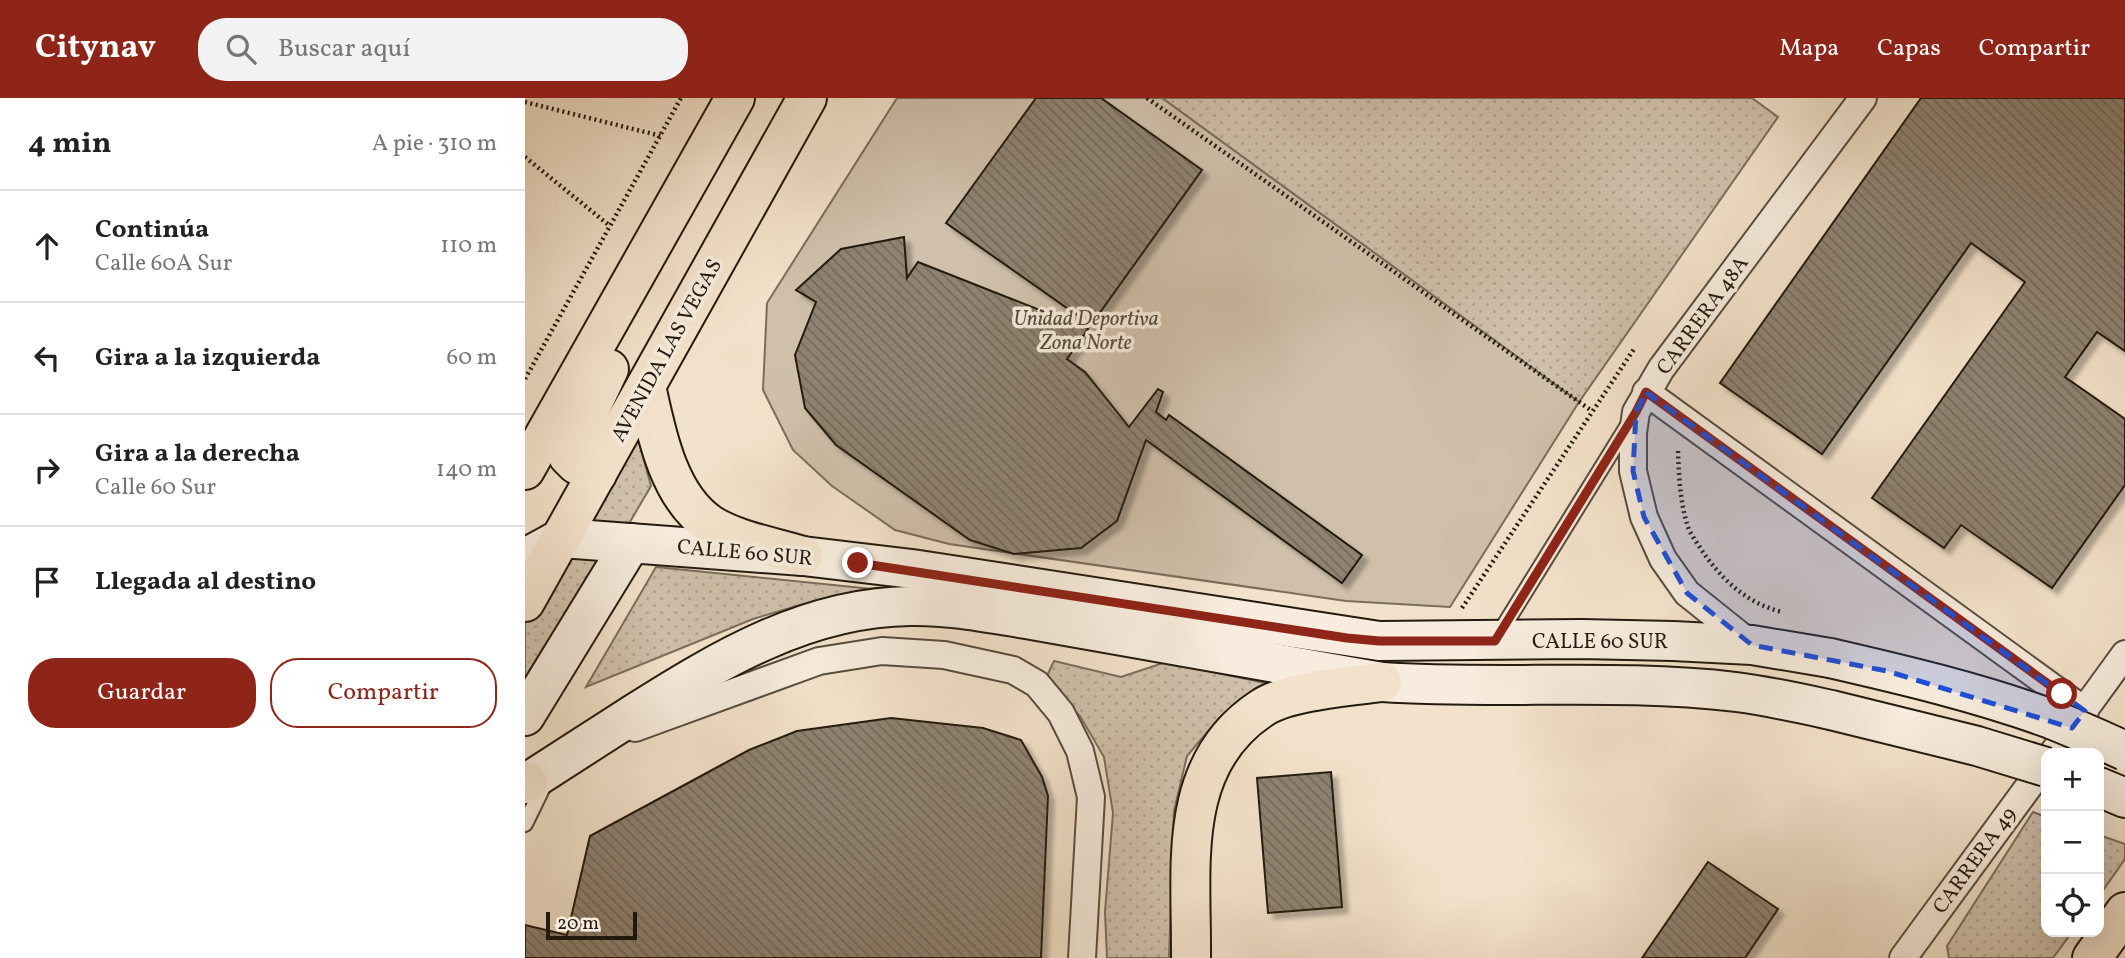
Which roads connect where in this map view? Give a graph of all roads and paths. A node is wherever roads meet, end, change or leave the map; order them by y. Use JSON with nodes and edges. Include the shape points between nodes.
{"nodes":[{"id":1,"x":681,"y":98,"type":"edge"},
{"id":2,"x":734,"y":98,"type":"edge"},
{"id":3,"x":807,"y":98,"type":"edge"},
{"id":4,"x":1147,"y":98,"type":"edge"},
{"id":5,"x":1863,"y":98,"type":"edge"},
{"id":6,"x":525,"y":102,"type":"edge"},
{"id":7,"x":661,"y":135,"type":"junction"},
{"id":8,"x":525,"y":157,"type":"edge"},
{"id":9,"x":610,"y":226,"type":"junction"},
{"id":10,"x":641,"y":263,"type":"junction"},
{"id":11,"x":1634,"y":349,"type":"dead end"},
{"id":12,"x":525,"y":379,"type":"edge"},
{"id":13,"x":646,"y":386,"type":"junction"},
{"id":14,"x":1641,"y":402,"type":"junction"},
{"id":15,"x":1592,"y":411,"type":"junction"},
{"id":16,"x":1678,"y":448,"type":"dead end"},
{"id":17,"x":525,"y":470,"type":"edge"},
{"id":18,"x":597,"y":474,"type":"junction"},
{"id":19,"x":562,"y":538,"type":"junction"},
{"id":20,"x":631,"y":543,"type":"junction"},
{"id":21,"x":803,"y":555,"type":"junction"},
{"id":22,"x":525,"y":558,"type":"edge"},
{"id":23,"x":525,"y":602,"type":"edge"},
{"id":24,"x":1794,"y":615,"type":"dead end"},
{"id":25,"x":1455,"y":618,"type":"dead end"},
{"id":26,"x":1495,"y":641,"type":"junction"},
{"id":27,"x":1752,"y":646,"type":"junction"},
{"id":28,"x":2125,"y":654,"type":"edge"},
{"id":29,"x":1382,"y":682,"type":"junction"},
{"id":30,"x":2085,"y":710,"type":"junction"},
{"id":31,"x":525,"y":716,"type":"edge"},
{"id":32,"x":585,"y":746,"type":"junction"},
{"id":33,"x":2057,"y":748,"type":"edge"},
{"id":34,"x":2125,"y":751,"type":"edge"},
{"id":35,"x":2041,"y":764,"type":"edge"},
{"id":36,"x":2041,"y":772,"type":"edge"},
{"id":37,"x":533,"y":778,"type":"edge"},
{"id":38,"x":2104,"y":789,"type":"edge"},
{"id":39,"x":2125,"y":798,"type":"edge"},
{"id":40,"x":525,"y":824,"type":"edge"},
{"id":41,"x":2125,"y":912,"type":"edge"},
{"id":42,"x":1082,"y":958,"type":"edge"},
{"id":43,"x":1191,"y":958,"type":"edge"},
{"id":44,"x":1903,"y":958,"type":"edge"},
{"id":45,"x":2092,"y":958,"type":"edge"}],
"edges":[{"from":1,"to":7,"type":"path"},
{"from":2,"to":10,"type":"main road"},
{"from":3,"to":13,"type":"main road","name":"AVENIDA LAS VEGAS"},
{"from":4,"to":15,"type":"path"},
{"from":5,"to":14,"type":"street","name":"CARRERA 48A"},
{"from":6,"to":7,"type":"path"},
{"from":7,"to":9,"type":"path"},
{"from":8,"to":9,"type":"path"},
{"from":9,"to":12,"type":"path"},
{"from":10,"to":17,"type":"main road"},
{"from":10,"to":18,"type":"main road","via":[[608,370],[569,452],[571,460]]},
{"from":11,"to":15,"type":"path"},
{"from":13,"to":18,"type":"main road","name":"AVENIDA LAS VEGAS"},
{"from":13,"to":21,"type":"main road","via":[[670,473],[694,508],[710,524],[729,533]]},
{"from":14,"to":26,"type":"lane"},
{"from":14,"to":27,"type":"street","via":[[1633,433],[1633,471],[1644,517],[1663,559],[1687,593]]},
{"from":14,"to":30,"type":"street"},
{"from":15,"to":25,"type":"path"},
{"from":16,"to":24,"type":"path","via":[[1679,489],[1689,530],[1711,565],[1730,585],[1770,609]]},
{"from":18,"to":19,"type":"main road","name":"AVENIDA LAS VEGAS"},
{"from":19,"to":20,"type":"main road","name":"CALLE 60 SUR"},
{"from":19,"to":22,"type":"main road"},
{"from":19,"to":23,"type":"main road","name":"AVENIDA LAS VEGAS"},
{"from":20,"to":21,"type":"main road","name":"CALLE 60 SUR"},
{"from":20,"to":31,"type":"main road"},
{"from":21,"to":26,"type":"main road","name":"CALLE 60 SUR","via":[[1347,638]]},
{"from":26,"to":27,"type":"main road","name":"CALLE 60 SUR","via":[[1581,639]]},
{"from":27,"to":34,"type":"main road","name":"CALLE 60 SUR","bridge":true,"via":[[1830,658],[1940,685],[2051,719]]},
{"from":28,"to":30,"type":"street"},
{"from":29,"to":32,"type":"main road","name":"CALLE 60 SUR","via":[[970,610],[911,606],[861,610],[801,624],[758,642],[683,683]]},
{"from":29,"to":35,"type":"main road","name":"CALLE 60 SUR","bridge":true,"via":[[1630,685],[1735,692],[1831,710]]},
{"from":29,"to":43,"type":"main road","via":[[1294,696],[1263,707],[1223,743],[1204,778],[1193,818]]},
{"from":30,"to":33,"type":"street"},
{"from":32,"to":37,"type":"main road","name":"CALLE 60 SUR"},
{"from":32,"to":42,"type":"street","name":"CALLE 60 SUR","via":[[819,661],[882,651],[944,655],[1013,670],[1037,684],[1061,713],[1080,751],[1091,797]]},
{"from":36,"to":44,"type":"street","name":"CARRERA 49"},
{"from":37,"to":40,"type":"lane"},
{"from":38,"to":39,"type":"main road"},
{"from":41,"to":45,"type":"main road"}]}
